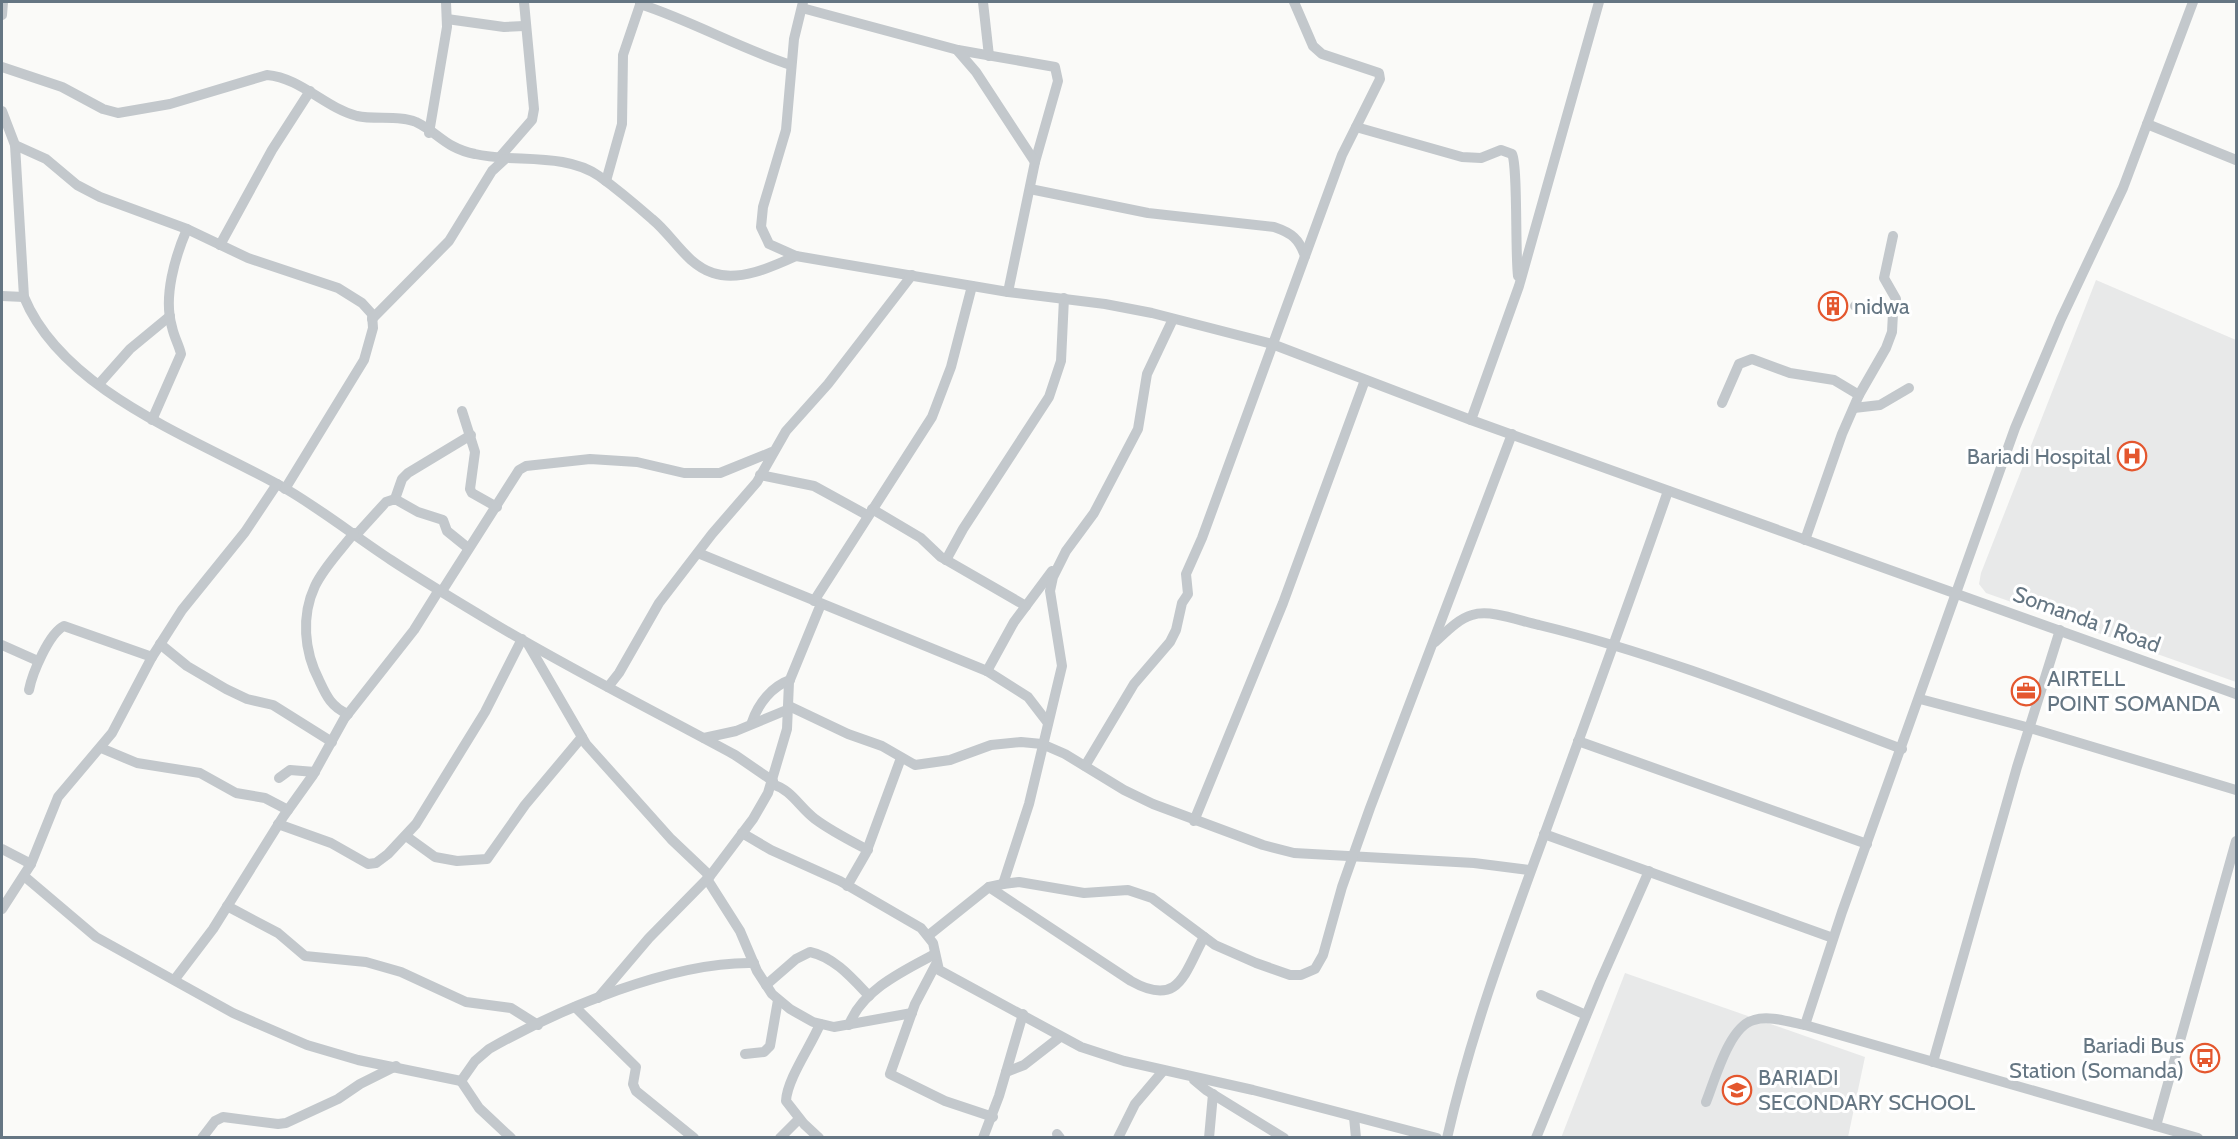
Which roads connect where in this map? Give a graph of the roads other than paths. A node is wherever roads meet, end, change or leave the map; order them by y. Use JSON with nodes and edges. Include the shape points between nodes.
{"nodes":[{"id":1,"x":3,"y":2,"type":"edge"},
{"id":2,"x":446,"y":2,"type":"edge"},
{"id":3,"x":524,"y":2,"type":"edge"},
{"id":4,"x":983,"y":2,"type":"edge"},
{"id":5,"x":1294,"y":2,"type":"edge"},
{"id":6,"x":1599,"y":2,"type":"edge"},
{"id":7,"x":2193,"y":2,"type":"edge"},
{"id":8,"x":640,"y":3,"type":"edge"},
{"id":9,"x":802,"y":5,"type":"edge"},
{"id":10,"x":2,"y":15,"type":"edge"},
{"id":11,"x":447,"y":18,"type":"junction"},
{"id":12,"x":524,"y":26,"type":"junction"},
{"id":13,"x":956,"y":50,"type":"junction"},
{"id":14,"x":989,"y":56,"type":"junction"},
{"id":15,"x":791,"y":65,"type":"junction"},
{"id":16,"x":2,"y":67,"type":"edge"},
{"id":17,"x":310,"y":91,"type":"junction"},
{"id":18,"x":2,"y":111,"type":"edge"},
{"id":19,"x":2147,"y":124,"type":"junction"},
{"id":20,"x":1356,"y":128,"type":"junction"},
{"id":21,"x":429,"y":133,"type":"junction"},
{"id":22,"x":15,"y":145,"type":"junction"},
{"id":23,"x":502,"y":158,"type":"junction"},
{"id":24,"x":2236,"y":160,"type":"edge"},
{"id":25,"x":1035,"y":162,"type":"junction"},
{"id":26,"x":606,"y":182,"type":"junction"},
{"id":27,"x":1030,"y":189,"type":"junction"},
{"id":28,"x":188,"y":229,"type":"junction"},
{"id":29,"x":1893,"y":236,"type":"dead end"},
{"id":30,"x":220,"y":245,"type":"junction"},
{"id":31,"x":796,"y":256,"type":"junction"},
{"id":32,"x":1305,"y":257,"type":"junction"},
{"id":33,"x":912,"y":275,"type":"junction"},
{"id":34,"x":1519,"y":285,"type":"junction"},
{"id":35,"x":972,"y":286,"type":"junction"},
{"id":36,"x":1008,"y":292,"type":"junction"},
{"id":37,"x":2,"y":296,"type":"edge"},
{"id":38,"x":24,"y":297,"type":"junction"},
{"id":39,"x":1064,"y":298,"type":"junction"},
{"id":40,"x":1855,"y":306,"type":"dead end"},
{"id":41,"x":1893,"y":313,"type":"junction"},
{"id":42,"x":170,"y":316,"type":"junction"},
{"id":43,"x":372,"y":318,"type":"junction"},
{"id":44,"x":1173,"y":318,"type":"junction"},
{"id":45,"x":1272,"y":344,"type":"junction"},
{"id":46,"x":1365,"y":380,"type":"junction"},
{"id":47,"x":99,"y":384,"type":"junction"},
{"id":48,"x":1909,"y":388,"type":"dead end"},
{"id":49,"x":1859,"y":395,"type":"junction"},
{"id":50,"x":1722,"y":403,"type":"dead end"},
{"id":51,"x":1854,"y":408,"type":"junction"},
{"id":52,"x":462,"y":411,"type":"dead end"},
{"id":53,"x":152,"y":420,"type":"junction"},
{"id":54,"x":1471,"y":420,"type":"junction"},
{"id":55,"x":1512,"y":434,"type":"junction"},
{"id":56,"x":471,"y":435,"type":"junction"},
{"id":57,"x":772,"y":452,"type":"junction"},
{"id":58,"x":760,"y":475,"type":"junction"},
{"id":59,"x":281,"y":487,"type":"junction"},
{"id":60,"x":1668,"y":491,"type":"junction"},
{"id":61,"x":395,"y":499,"type":"junction"},
{"id":62,"x":497,"y":507,"type":"junction"},
{"id":63,"x":869,"y":512,"type":"junction"},
{"id":64,"x":355,"y":534,"type":"junction"},
{"id":65,"x":1805,"y":540,"type":"junction"},
{"id":66,"x":468,"y":548,"type":"junction"},
{"id":67,"x":1066,"y":551,"type":"junction"},
{"id":68,"x":698,"y":553,"type":"junction"},
{"id":69,"x":946,"y":560,"type":"junction"},
{"id":70,"x":440,"y":590,"type":"junction"},
{"id":71,"x":1957,"y":594,"type":"junction"},
{"id":72,"x":818,"y":603,"type":"junction"},
{"id":73,"x":1026,"y":606,"type":"junction"},
{"id":74,"x":2060,"y":630,"type":"junction"},
{"id":75,"x":524,"y":640,"type":"junction"},
{"id":76,"x":1434,"y":643,"type":"junction"},
{"id":77,"x":160,"y":644,"type":"junction"},
{"id":78,"x":2,"y":645,"type":"edge"},
{"id":79,"x":1615,"y":645,"type":"junction"},
{"id":80,"x":152,"y":657,"type":"junction"},
{"id":81,"x":38,"y":661,"type":"junction"},
{"id":82,"x":987,"y":671,"type":"junction"},
{"id":83,"x":790,"y":680,"type":"junction"},
{"id":84,"x":608,"y":687,"type":"junction"},
{"id":85,"x":29,"y":690,"type":"dead end"},
{"id":86,"x":2236,"y":694,"type":"edge"},
{"id":87,"x":1920,"y":699,"type":"junction"},
{"id":88,"x":789,"y":708,"type":"junction"},
{"id":89,"x":348,"y":714,"type":"junction"},
{"id":90,"x":752,"y":722,"type":"junction"},
{"id":91,"x":1048,"y":723,"type":"junction"},
{"id":92,"x":2030,"y":728,"type":"junction"},
{"id":93,"x":582,"y":737,"type":"junction"},
{"id":94,"x":704,"y":738,"type":"junction"},
{"id":95,"x":1578,"y":741,"type":"junction"},
{"id":96,"x":332,"y":742,"type":"junction"},
{"id":97,"x":1042,"y":744,"type":"junction"},
{"id":98,"x":102,"y":748,"type":"junction"},
{"id":99,"x":1902,"y":749,"type":"junction"},
{"id":100,"x":901,"y":758,"type":"junction"},
{"id":101,"x":1085,"y":766,"type":"junction"},
{"id":102,"x":315,"y":772,"type":"junction"},
{"id":103,"x":279,"y":778,"type":"dead end"},
{"id":104,"x":772,"y":783,"type":"junction"},
{"id":105,"x":2236,"y":790,"type":"edge"},
{"id":106,"x":288,"y":810,"type":"junction"},
{"id":107,"x":1194,"y":821,"type":"junction"},
{"id":108,"x":278,"y":824,"type":"junction"},
{"id":109,"x":742,"y":833,"type":"junction"},
{"id":110,"x":1544,"y":834,"type":"junction"},
{"id":111,"x":406,"y":836,"type":"junction"},
{"id":112,"x":2236,"y":841,"type":"edge"},
{"id":113,"x":1867,"y":844,"type":"junction"},
{"id":114,"x":2,"y":849,"type":"edge"},
{"id":115,"x":868,"y":850,"type":"junction"},
{"id":116,"x":1353,"y":858,"type":"junction"},
{"id":117,"x":31,"y":864,"type":"junction"},
{"id":118,"x":1529,"y":870,"type":"junction"},
{"id":119,"x":1649,"y":871,"type":"junction"},
{"id":120,"x":24,"y":876,"type":"junction"},
{"id":121,"x":709,"y":878,"type":"junction"},
{"id":122,"x":1003,"y":884,"type":"junction"},
{"id":123,"x":847,"y":886,"type":"junction"},
{"id":124,"x":989,"y":887,"type":"junction"},
{"id":125,"x":227,"y":906,"type":"junction"},
{"id":126,"x":2,"y":909,"type":"edge"},
{"id":127,"x":929,"y":936,"type":"junction"},
{"id":128,"x":1204,"y":938,"type":"junction"},
{"id":129,"x":1833,"y":938,"type":"junction"},
{"id":130,"x":936,"y":959,"type":"junction"},
{"id":131,"x":754,"y":963,"type":"junction"},
{"id":132,"x":176,"y":979,"type":"junction"},
{"id":133,"x":766,"y":985,"type":"junction"},
{"id":134,"x":1541,"y":995,"type":"dead end"},
{"id":135,"x":868,"y":996,"type":"junction"},
{"id":136,"x":598,"y":998,"type":"junction"},
{"id":137,"x":778,"y":999,"type":"junction"},
{"id":138,"x":575,"y":1007,"type":"junction"},
{"id":139,"x":912,"y":1013,"type":"junction"},
{"id":140,"x":1023,"y":1014,"type":"junction"},
{"id":141,"x":1586,"y":1015,"type":"junction"},
{"id":142,"x":820,"y":1024,"type":"junction"},
{"id":143,"x":538,"y":1025,"type":"junction"},
{"id":144,"x":849,"y":1025,"type":"junction"},
{"id":145,"x":1805,"y":1025,"type":"junction"},
{"id":146,"x":1060,"y":1037,"type":"junction"},
{"id":147,"x":745,"y":1054,"type":"dead end"},
{"id":148,"x":1933,"y":1062,"type":"junction"},
{"id":149,"x":397,"y":1066,"type":"junction"},
{"id":150,"x":1163,"y":1071,"type":"junction"},
{"id":151,"x":1006,"y":1072,"type":"junction"},
{"id":152,"x":1191,"y":1078,"type":"junction"},
{"id":153,"x":461,"y":1082,"type":"junction"},
{"id":154,"x":1213,"y":1094,"type":"junction"},
{"id":155,"x":1706,"y":1102,"type":"dead end"},
{"id":156,"x":993,"y":1117,"type":"junction"},
{"id":157,"x":1354,"y":1117,"type":"junction"},
{"id":158,"x":799,"y":1119,"type":"junction"},
{"id":159,"x":2156,"y":1126,"type":"junction"},
{"id":160,"x":680,"y":1132,"type":"edge"},
{"id":161,"x":202,"y":1137,"type":"edge"},
{"id":162,"x":511,"y":1137,"type":"edge"},
{"id":163,"x":694,"y":1137,"type":"edge"},
{"id":164,"x":780,"y":1137,"type":"edge"},
{"id":165,"x":819,"y":1137,"type":"edge"},
{"id":166,"x":983,"y":1137,"type":"edge"},
{"id":167,"x":1118,"y":1137,"type":"edge"},
{"id":168,"x":1209,"y":1137,"type":"edge"},
{"id":169,"x":1284,"y":1137,"type":"edge"},
{"id":170,"x":1356,"y":1137,"type":"edge"},
{"id":171,"x":1437,"y":1137,"type":"edge"},
{"id":172,"x":1447,"y":1137,"type":"edge"},
{"id":173,"x":1536,"y":1137,"type":"edge"},
{"id":174,"x":2198,"y":1137,"type":"edge"}],
"edges":[{"from":1,"to":10,"type":"street"},
{"from":2,"to":11,"type":"street"},
{"from":3,"to":12,"type":"street"},
{"from":4,"to":14,"type":"street"},
{"from":5,"to":20,"type":"street","via":[[1313,46],[1322,54],[1380,75]]},
{"from":6,"to":34,"type":"street"},
{"from":7,"to":19,"type":"street"},
{"from":8,"to":15,"type":"street"},
{"from":8,"to":26,"type":"street","via":[[623,55],[622,124]]},
{"from":9,"to":13,"type":"street"},
{"from":9,"to":15,"type":"street","name":"Somanda 1 Road"},
{"from":11,"to":12,"type":"street","via":[[504,27]]},
{"from":11,"to":21,"type":"street"},
{"from":12,"to":23,"type":"street","via":[[534,109],[532,120]]},
{"from":13,"to":14,"type":"street"},
{"from":13,"to":25,"type":"street","via":[[981,78]]},
{"from":14,"to":25,"type":"street","via":[[1040,62],[1058,72]]},
{"from":15,"to":31,"type":"street","name":"Somanda 1 Road","via":[[786,130],[761,227],[770,244]]},
{"from":16,"to":17,"type":"street","via":[[62,87],[118,113],[170,104],[267,75]]},
{"from":17,"to":21,"type":"street","via":[[350,113],[407,120]]},
{"from":17,"to":30,"type":"street","via":[[272,150]]},
{"from":18,"to":22,"type":"street"},
{"from":19,"to":24,"type":"street"},
{"from":19,"to":71,"type":"street","via":[[2119,198],[2061,318],[2015,428]]},
{"from":20,"to":32,"type":"street","via":[[1342,155]]},
{"from":20,"to":34,"type":"street","via":[[1462,157],[1481,158],[1501,150],[1512,154]]},
{"from":21,"to":23,"type":"street","via":[[451,147]]},
{"from":22,"to":28,"type":"street","via":[[45,159],[92,193]]},
{"from":22,"to":38,"type":"street"},
{"from":23,"to":26,"type":"street","via":[[582,166]]},
{"from":23,"to":43,"type":"street","via":[[449,241]]},
{"from":25,"to":27,"type":"street"},
{"from":26,"to":31,"type":"street","via":[[653,220],[697,266],[712,273],[748,273]]},
{"from":27,"to":32,"type":"street","via":[[1148,213],[1274,227],[1291,232],[1301,243]]},
{"from":27,"to":36,"type":"street"},
{"from":28,"to":30,"type":"street"},
{"from":28,"to":42,"type":"street","via":[[175,266]]},
{"from":29,"to":41,"type":"street","via":[[1884,271],[1896,299]]},
{"from":30,"to":43,"type":"street","via":[[338,288],[362,303]]},
{"from":31,"to":33,"type":"street","name":"Somanda 1 Road"},
{"from":32,"to":45,"type":"street"},
{"from":33,"to":35,"type":"street","name":"Somanda 1 Road"},
{"from":33,"to":57,"type":"street"},
{"from":34,"to":54,"type":"street"},
{"from":35,"to":36,"type":"street","name":"Somanda 1 Road"},
{"from":35,"to":63,"type":"street","via":[[951,367],[932,417]]},
{"from":36,"to":39,"type":"street","name":"Somanda 1 Road"},
{"from":37,"to":38,"type":"street"},
{"from":38,"to":47,"type":"street","via":[[30,313],[51,342]]},
{"from":39,"to":44,"type":"street","name":"Somanda 1 Road"},
{"from":39,"to":69,"type":"street","via":[[1061,361],[1049,397]]},
{"from":40,"to":41,"type":"street","via":[[1874,306]]},
{"from":41,"to":49,"type":"street","via":[[1886,348]]},
{"from":42,"to":47,"type":"street","via":[[130,349]]},
{"from":42,"to":53,"type":"street","via":[[181,354]]},
{"from":43,"to":59,"type":"street","via":[[364,360]]},
{"from":44,"to":45,"type":"street","name":"Somanda 1 Road"},
{"from":44,"to":67,"type":"street","via":[[1147,374],[1138,429],[1094,513]]},
{"from":45,"to":46,"type":"street","name":"Somanda 1 Road"},
{"from":45,"to":101,"type":"street","via":[[1190,562],[1186,574],[1188,594],[1176,630],[1121,704]]},
{"from":46,"to":54,"type":"street","name":"Somanda 1 Road"},
{"from":46,"to":107,"type":"street","via":[[1283,603]]},
{"from":47,"to":53,"type":"street"},
{"from":48,"to":51,"type":"street","via":[[1880,405]]},
{"from":49,"to":50,"type":"street","via":[[1834,380],[1790,373],[1752,359],[1739,364]]},
{"from":49,"to":51,"type":"street"},
{"from":51,"to":65,"type":"street"},
{"from":52,"to":56,"type":"street"},
{"from":53,"to":59,"type":"street"},
{"from":54,"to":55,"type":"street","name":"Somanda 1 Road"},
{"from":55,"to":60,"type":"street","name":"Somanda 1 Road"},
{"from":55,"to":76,"type":"street"},
{"from":56,"to":61,"type":"street","via":[[408,473]]},
{"from":56,"to":62,"type":"street","via":[[475,452],[470,489]]},
{"from":57,"to":58,"type":"street"},
{"from":57,"to":62,"type":"street","via":[[720,473],[684,473],[637,462],[590,459],[526,466],[519,470]]},
{"from":58,"to":63,"type":"street","via":[[814,486]]},
{"from":58,"to":68,"type":"street"},
{"from":59,"to":64,"type":"street"},
{"from":59,"to":77,"type":"street","via":[[198,588]]},
{"from":60,"to":65,"type":"street","name":"Somanda 1 Road"},
{"from":60,"to":79,"type":"street"},
{"from":61,"to":64,"type":"street","via":[[386,502]]},
{"from":61,"to":66,"type":"street","via":[[443,520],[451,535]]},
{"from":62,"to":66,"type":"street"},
{"from":63,"to":69,"type":"street","via":[[921,538]]},
{"from":63,"to":72,"type":"street"},
{"from":64,"to":70,"type":"street"},
{"from":64,"to":89,"type":"street","via":[[314,587],[306,622],[312,668],[327,698]]},
{"from":65,"to":71,"type":"street","name":"Somanda 1 Road"},
{"from":66,"to":70,"type":"street"},
{"from":67,"to":73,"type":"street"},
{"from":67,"to":91,"type":"street","via":[[1050,591],[1062,666]]},
{"from":68,"to":72,"type":"street"},
{"from":68,"to":84,"type":"street","via":[[659,603]]},
{"from":69,"to":73,"type":"street"},
{"from":70,"to":75,"type":"street"},
{"from":70,"to":89,"type":"street"},
{"from":71,"to":74,"type":"street","name":"Somanda 1 Road"},
{"from":71,"to":87,"type":"street"},
{"from":72,"to":82,"type":"street"},
{"from":72,"to":83,"type":"street"},
{"from":73,"to":82,"type":"street"},
{"from":74,"to":86,"type":"street","name":"Somanda 1 Road"},
{"from":74,"to":92,"type":"street"},
{"from":75,"to":84,"type":"street"},
{"from":75,"to":93,"type":"street"},
{"from":75,"to":111,"type":"street","via":[[485,712]]},
{"from":76,"to":79,"type":"street","via":[[1473,614],[1489,614]]},
{"from":76,"to":116,"type":"street"},
{"from":77,"to":80,"type":"street"},
{"from":77,"to":96,"type":"street","via":[[216,683],[247,699],[273,705]]},
{"from":78,"to":81,"type":"street"},
{"from":79,"to":95,"type":"street"},
{"from":79,"to":99,"type":"street"},
{"from":80,"to":81,"type":"street","via":[[64,626],[57,630]]},
{"from":80,"to":98,"type":"street"},
{"from":81,"to":85,"type":"street"},
{"from":82,"to":91,"type":"street","via":[[1028,697]]},
{"from":83,"to":88,"type":"street"},
{"from":83,"to":90,"type":"street","via":[[768,695]]},
{"from":84,"to":94,"type":"street"},
{"from":87,"to":92,"type":"street"},
{"from":87,"to":99,"type":"street"},
{"from":88,"to":90,"type":"street","via":[[769,719]]},
{"from":88,"to":100,"type":"street","via":[[882,746]]},
{"from":88,"to":104,"type":"street"},
{"from":89,"to":96,"type":"street"},
{"from":90,"to":94,"type":"street","via":[[736,731]]},
{"from":91,"to":97,"type":"street"},
{"from":92,"to":105,"type":"street"},
{"from":92,"to":148,"type":"street"},
{"from":93,"to":111,"type":"street","via":[[487,859],[457,861],[435,857]]},
{"from":93,"to":121,"type":"street","via":[[622,786]]},
{"from":94,"to":104,"type":"street"},
{"from":95,"to":110,"type":"street"},
{"from":95,"to":113,"type":"street"},
{"from":96,"to":102,"type":"street"},
{"from":97,"to":100,"type":"street","via":[[991,745],[925,765]]},
{"from":97,"to":101,"type":"street"},
{"from":97,"to":122,"type":"street","via":[[1019,841]]},
{"from":98,"to":106,"type":"street","via":[[137,763],[200,773],[236,793],[265,798]]},
{"from":98,"to":117,"type":"street","via":[[58,797]]},
{"from":99,"to":113,"type":"street"},
{"from":100,"to":115,"type":"street"},
{"from":101,"to":107,"type":"street","via":[[1124,790]]},
{"from":102,"to":103,"type":"street","via":[[290,770]]},
{"from":102,"to":106,"type":"street"},
{"from":104,"to":109,"type":"street"},
{"from":104,"to":115,"type":"street","via":[[786,789],[820,823]]},
{"from":106,"to":108,"type":"street"},
{"from":107,"to":116,"type":"street","via":[[1294,853]]},
{"from":108,"to":111,"type":"street","via":[[331,843],[368,864],[388,854]]},
{"from":108,"to":125,"type":"street"},
{"from":109,"to":121,"type":"street"},
{"from":109,"to":123,"type":"street"},
{"from":110,"to":118,"type":"street"},
{"from":110,"to":119,"type":"street"},
{"from":112,"to":159,"type":"street"},
{"from":113,"to":129,"type":"street"},
{"from":114,"to":117,"type":"street"},
{"from":115,"to":123,"type":"street"},
{"from":116,"to":118,"type":"street","via":[[1474,863]]},
{"from":116,"to":128,"type":"street","via":[[1323,955],[1309,973],[1290,975]]},
{"from":117,"to":120,"type":"street"},
{"from":118,"to":172,"type":"street","via":[[1492,977]]},
{"from":119,"to":129,"type":"street"},
{"from":119,"to":141,"type":"street"},
{"from":120,"to":126,"type":"street"},
{"from":120,"to":132,"type":"street","via":[[96,937]]},
{"from":121,"to":131,"type":"street"},
{"from":121,"to":136,"type":"street","via":[[649,938]]},
{"from":122,"to":124,"type":"street"},
{"from":122,"to":128,"type":"street","via":[[1019,882],[1084,893],[1140,892]]},
{"from":123,"to":127,"type":"street"},
{"from":124,"to":127,"type":"street"},
{"from":124,"to":128,"type":"street","via":[[1131,981],[1155,992],[1170,989],[1180,981]]},
{"from":125,"to":132,"type":"street"},
{"from":125,"to":143,"type":"street","via":[[278,933],[305,956],[366,962],[402,972],[466,1002],[512,1008]]},
{"from":127,"to":130,"type":"street"},
{"from":129,"to":145,"type":"street"},
{"from":130,"to":135,"type":"street"},
{"from":130,"to":139,"type":"street"},
{"from":130,"to":140,"type":"street","via":[[943,972]]},
{"from":131,"to":133,"type":"street"},
{"from":131,"to":136,"type":"street","via":[[714,965]]},
{"from":132,"to":149,"type":"street","via":[[233,1013],[292,1040],[358,1060]]},
{"from":133,"to":135,"type":"street","via":[[810,952],[823,955],[855,980]]},
{"from":133,"to":137,"type":"street"},
{"from":134,"to":141,"type":"street"},
{"from":135,"to":144,"type":"street","via":[[854,1011]]},
{"from":136,"to":138,"type":"street"},
{"from":137,"to":142,"type":"street"},
{"from":137,"to":147,"type":"street","via":[[770,1046],[764,1052]]},
{"from":138,"to":143,"type":"street"},
{"from":138,"to":160,"type":"street","via":[[636,1067],[636,1090]]},
{"from":139,"to":144,"type":"street"},
{"from":139,"to":156,"type":"street","via":[[892,1076],[945,1101]]},
{"from":140,"to":146,"type":"street"},
{"from":140,"to":151,"type":"street"},
{"from":141,"to":173,"type":"street"},
{"from":142,"to":144,"type":"street"},
{"from":142,"to":158,"type":"street","via":[[787,1092],[786,1101]]},
{"from":143,"to":153,"type":"street","via":[[489,1049]]},
{"from":145,"to":148,"type":"street"},
{"from":145,"to":155,"type":"street","via":[[1775,1019],[1755,1019],[1744,1024],[1734,1034]]},
{"from":146,"to":150,"type":"street"},
{"from":146,"to":151,"type":"street","via":[[1024,1065]]},
{"from":148,"to":159,"type":"street"},
{"from":149,"to":153,"type":"street"},
{"from":149,"to":161,"type":"street","via":[[286,1123],[223,1117]]},
{"from":150,"to":152,"type":"street"},
{"from":150,"to":167,"type":"street","via":[[1136,1104]]},
{"from":151,"to":156,"type":"street"},
{"from":152,"to":154,"type":"street"},
{"from":152,"to":157,"type":"street"},
{"from":153,"to":162,"type":"street","via":[[479,1108]]},
{"from":154,"to":168,"type":"street"},
{"from":154,"to":169,"type":"street"},
{"from":156,"to":166,"type":"street"},
{"from":157,"to":170,"type":"street"},
{"from":157,"to":171,"type":"street"},
{"from":158,"to":164,"type":"street"},
{"from":158,"to":165,"type":"street"},
{"from":159,"to":174,"type":"street"},
{"from":160,"to":163,"type":"street"}]}
